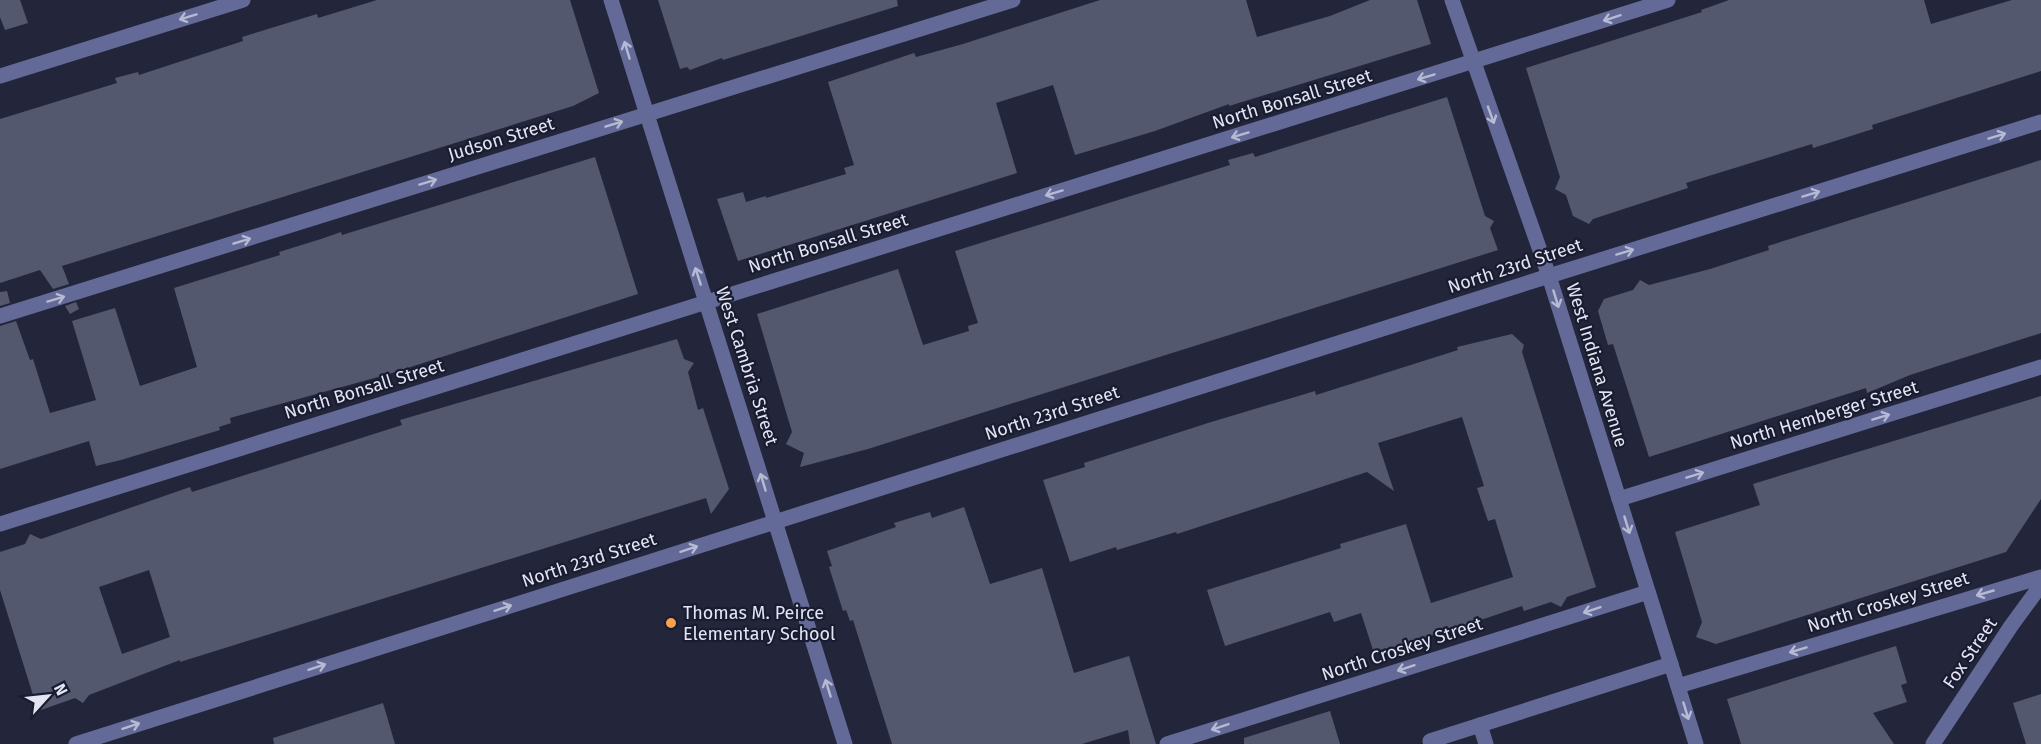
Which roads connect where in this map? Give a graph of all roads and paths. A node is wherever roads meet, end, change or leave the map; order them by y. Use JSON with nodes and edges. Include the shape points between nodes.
{"nodes":[{"id":1,"x":243,"y":0,"type":"edge"},
{"id":2,"x":611,"y":0,"type":"edge"},
{"id":3,"x":1013,"y":0,"type":"edge"},
{"id":4,"x":1452,"y":0,"type":"edge"},
{"id":5,"x":1668,"y":0,"type":"edge"},
{"id":6,"x":1472,"y":63,"type":"junction"},
{"id":7,"x":0,"y":76,"type":"edge"},
{"id":8,"x":647,"y":114,"type":"junction"},
{"id":9,"x":2041,"y":122,"type":"edge"},
{"id":10,"x":1549,"y":276,"type":"junction"},
{"id":11,"x":706,"y":302,"type":"junction"},
{"id":12,"x":0,"y":316,"type":"edge"},
{"id":13,"x":2041,"y":367,"type":"edge"},
{"id":14,"x":1619,"y":499,"type":"junction"},
{"id":15,"x":775,"y":522,"type":"junction"},
{"id":16,"x":0,"y":524,"type":"edge"},
{"id":17,"x":2041,"y":578,"type":"edge"},
{"id":18,"x":2041,"y":585,"type":"edge"},
{"id":19,"x":1648,"y":592,"type":"junction"},
{"id":20,"x":1671,"y":664,"type":"junction"},
{"id":21,"x":1678,"y":686,"type":"junction"},
{"id":22,"x":1480,"y":725,"type":"junction"},
{"id":23,"x":1430,"y":741,"type":"dead end"},
{"id":24,"x":76,"y":744,"type":"edge"},
{"id":25,"x":846,"y":744,"type":"edge"},
{"id":26,"x":1167,"y":744,"type":"edge"},
{"id":27,"x":1486,"y":744,"type":"edge"},
{"id":28,"x":1696,"y":744,"type":"edge"},
{"id":29,"x":1933,"y":744,"type":"edge"}],
"edges":[{"from":1,"to":7,"type":"street","one_way":true},
{"from":8,"to":2,"type":"street","name":"West Cambria Street","one_way":true},
{"from":3,"to":8,"type":"street","name":"Judson Street"},
{"from":4,"to":6,"type":"street","name":"West Indiana Avenue"},
{"from":5,"to":6,"type":"street","name":"North Bonsall Street","one_way":true},
{"from":6,"to":10,"type":"street","name":"West Indiana Avenue","one_way":true},
{"from":6,"to":11,"type":"street","name":"North Bonsall Street","one_way":true},
{"from":11,"to":8,"type":"street","name":"West Cambria Street","one_way":true},
{"from":12,"to":8,"type":"street","name":"Judson Street","one_way":true},
{"from":10,"to":9,"type":"street","name":"North 23rd Street","one_way":true},
{"from":10,"to":14,"type":"street","name":"West Indiana Avenue","one_way":true},
{"from":10,"to":15,"type":"street","name":"North 23rd Street"},
{"from":15,"to":11,"type":"street","name":"West Cambria Street","one_way":true},
{"from":11,"to":16,"type":"street","name":"North Bonsall Street"},
{"from":14,"to":13,"type":"street","name":"North Hemberger Street","one_way":true},
{"from":14,"to":19,"type":"street","name":"West Indiana Avenue","one_way":true},
{"from":24,"to":15,"type":"street","name":"North 23rd Street","one_way":true},
{"from":25,"to":15,"type":"street","name":"West Cambria Street","one_way":true},
{"from":17,"to":21,"type":"street","name":"North Croskey Street","one_way":true},
{"from":18,"to":29,"type":"street","name":"Fox Street"},
{"from":19,"to":20,"type":"street","name":"West Indiana Avenue"},
{"from":19,"to":26,"type":"street","name":"North Croskey Street","one_way":true},
{"from":20,"to":21,"type":"street","name":"West Indiana Avenue"},
{"from":20,"to":22,"type":"street"},
{"from":21,"to":28,"type":"street","name":"West Indiana Avenue","one_way":true},
{"from":22,"to":23,"type":"street"},
{"from":22,"to":27,"type":"street"}]}
